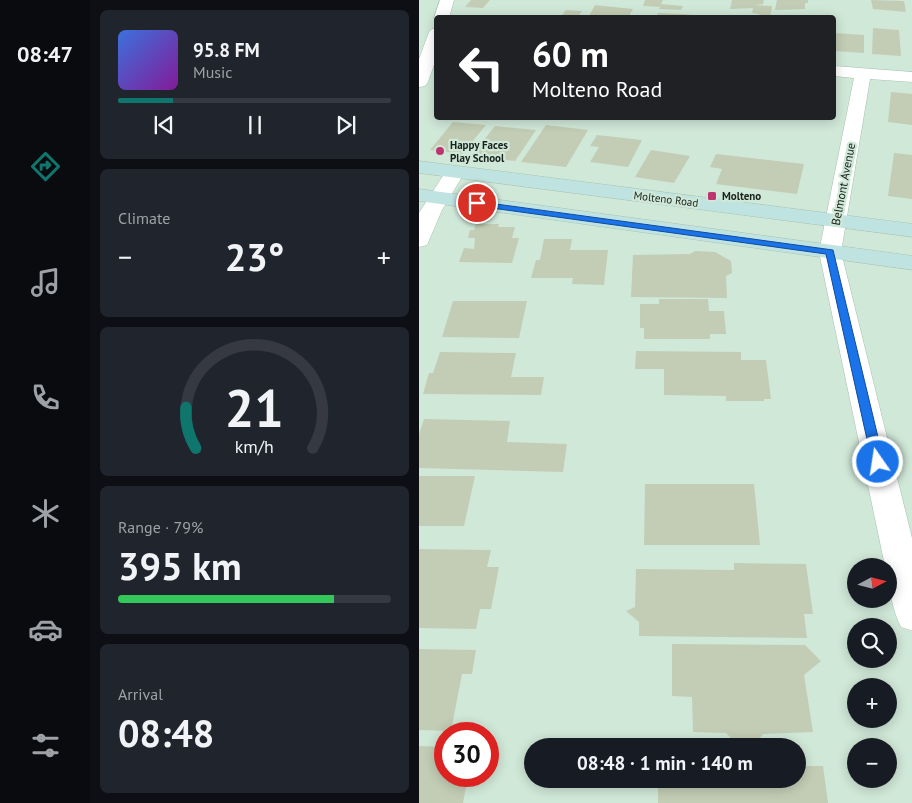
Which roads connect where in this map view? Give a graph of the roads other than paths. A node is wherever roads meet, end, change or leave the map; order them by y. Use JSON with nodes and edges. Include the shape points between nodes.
{"nodes":[{"id":1,"x":447,"y":0,"type":"edge"},
{"id":2,"x":442,"y":15,"type":"edge"},
{"id":3,"x":434,"y":41,"type":"edge"},
{"id":4,"x":836,"y":71,"type":"edge"},
{"id":5,"x":863,"y":73,"type":"junction"},
{"id":6,"x":912,"y":77,"type":"edge"},
{"id":7,"x":419,"y":82,"type":"edge"},
{"id":8,"x":419,"y":167,"type":"edge"},
{"id":9,"x":455,"y":172,"type":"junction"},
{"id":10,"x":429,"y":196,"type":"edge"},
{"id":11,"x":835,"y":221,"type":"junction"},
{"id":12,"x":912,"y":231,"type":"edge"},
{"id":13,"x":419,"y":240,"type":"edge"},
{"id":14,"x":830,"y":252,"type":"junction"},
{"id":15,"x":912,"y":263,"type":"edge"},
{"id":16,"x":912,"y":616,"type":"edge"}],
"edges":[{"from":1,"to":2,"type":"street"},
{"from":3,"to":7,"type":"street"},
{"from":4,"to":5,"type":"street"},
{"from":5,"to":6,"type":"street"},
{"from":5,"to":11,"type":"street","name":"Belmont Avenue"},
{"from":8,"to":9,"type":"street","name":"Molteno Road"},
{"from":9,"to":10,"type":"street"},
{"from":9,"to":11,"type":"street","name":"Molteno Road"},
{"from":10,"to":13,"type":"street","via":[[431,210]]},
{"from":10,"to":14,"type":"street"},
{"from":11,"to":12,"type":"street","name":"Molteno Road"},
{"from":11,"to":14,"type":"street","name":"Belmont Avenue"},
{"from":14,"to":15,"type":"street"},
{"from":14,"to":16,"type":"street","name":"Belmont Avenue"}]}
